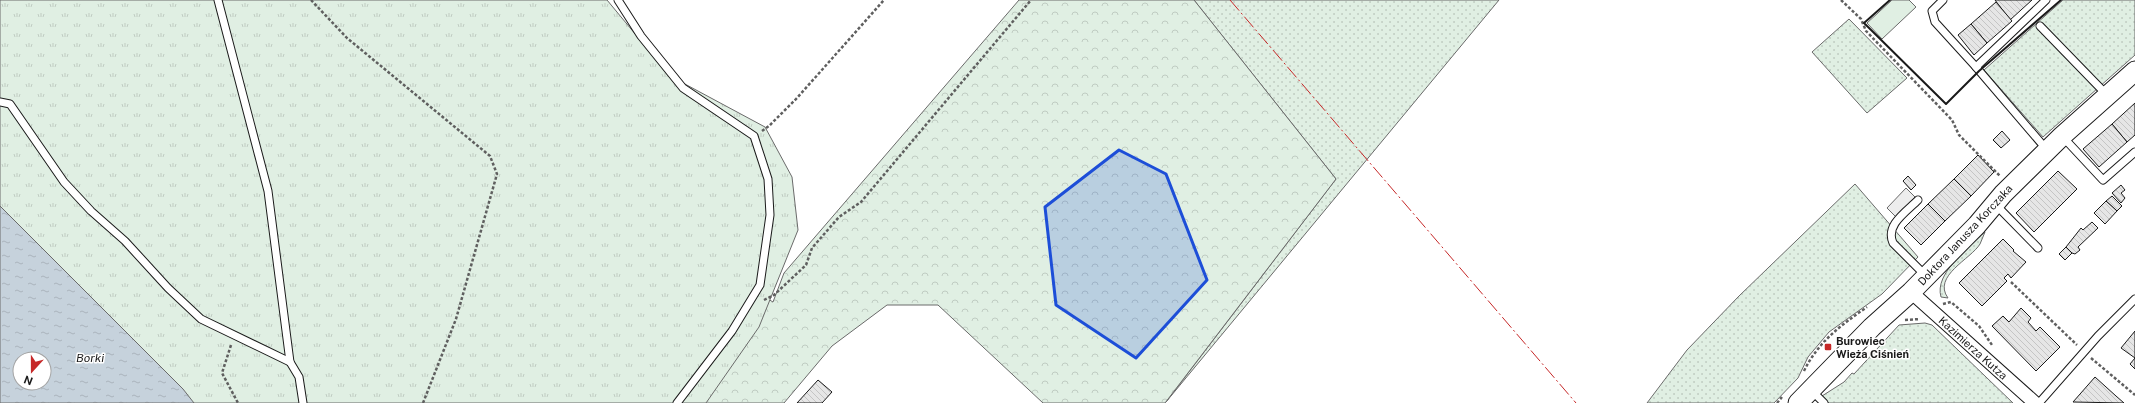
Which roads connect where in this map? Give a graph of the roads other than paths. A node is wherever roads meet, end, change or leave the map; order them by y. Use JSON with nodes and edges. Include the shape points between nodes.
{"nodes":[{"id":1,"x":218,"y":0,"type":"edge"},
{"id":2,"x":618,"y":0,"type":"edge"},
{"id":3,"x":1943,"y":0,"type":"edge"},
{"id":4,"x":2046,"y":0,"type":"edge"},
{"id":5,"x":2040,"y":26,"type":"dead end"},
{"id":6,"x":1976,"y":67,"type":"junction"},
{"id":7,"x":2135,"y":71,"type":"edge"},
{"id":8,"x":2107,"y":95,"type":"junction"},
{"id":9,"x":0,"y":102,"type":"edge"},
{"id":10,"x":2062,"y":136,"type":"junction"},
{"id":11,"x":2048,"y":150,"type":"junction"},
{"id":12,"x":2135,"y":152,"type":"edge"},
{"id":13,"x":1918,"y":200,"type":"dead end"},
{"id":14,"x":1995,"y":203,"type":"junction"},
{"id":15,"x":2038,"y":248,"type":"dead end"},
{"id":16,"x":1927,"y":276,"type":"junction"},
{"id":17,"x":1911,"y":292,"type":"junction"},
{"id":18,"x":2135,"y":299,"type":"edge"},
{"id":19,"x":290,"y":362,"type":"junction"},
{"id":20,"x":1799,"y":391,"type":"edge"},
{"id":21,"x":303,"y":403,"type":"edge"},
{"id":22,"x":677,"y":403,"type":"edge"},
{"id":23,"x":1824,"y":403,"type":"edge"},
{"id":24,"x":2035,"y":403,"type":"edge"},
{"id":25,"x":2039,"y":403,"type":"edge"}],
"edges":[{"from":1,"to":19,"type":"lane","via":[[268,191]]},
{"from":2,"to":22,"type":"lane","via":[[641,36],[683,88],[754,136],[768,179],[770,215],[760,285],[732,331]]},
{"from":3,"to":6,"type":"lane","via":[[1932,11],[1935,22]]},
{"from":4,"to":6,"type":"lane"},
{"from":5,"to":8,"type":"lane"},
{"from":6,"to":11,"type":"lane"},
{"from":7,"to":8,"type":"street","name":"Doktora Janusza Korczaka"},
{"from":8,"to":10,"type":"street","name":"Doktora Janusza Korczaka"},
{"from":9,"to":19,"type":"lane","via":[[10,104],[64,182],[201,318]]},
{"from":10,"to":11,"type":"street","name":"Doktora Janusza Korczaka"},
{"from":10,"to":12,"type":"lane","via":[[2103,180]]},
{"from":11,"to":14,"type":"street","name":"Doktora Janusza Korczaka"},
{"from":13,"to":16,"type":"lane","via":[[1897,220],[1891,230],[1891,237],[1893,243]]},
{"from":14,"to":15,"type":"lane"},
{"from":14,"to":16,"type":"street","name":"Doktora Janusza Korczaka"},
{"from":16,"to":17,"type":"street","name":"Doktora Janusza Korczaka"},
{"from":17,"to":20,"type":"street","name":"Doktora Janusza Korczaka"},
{"from":17,"to":24,"type":"street","name":"Kazimierza Kutza"},
{"from":18,"to":25,"type":"lane"},
{"from":19,"to":21,"type":"lane","via":[[299,377]]},
{"from":20,"to":23,"type":"lane"}]}
